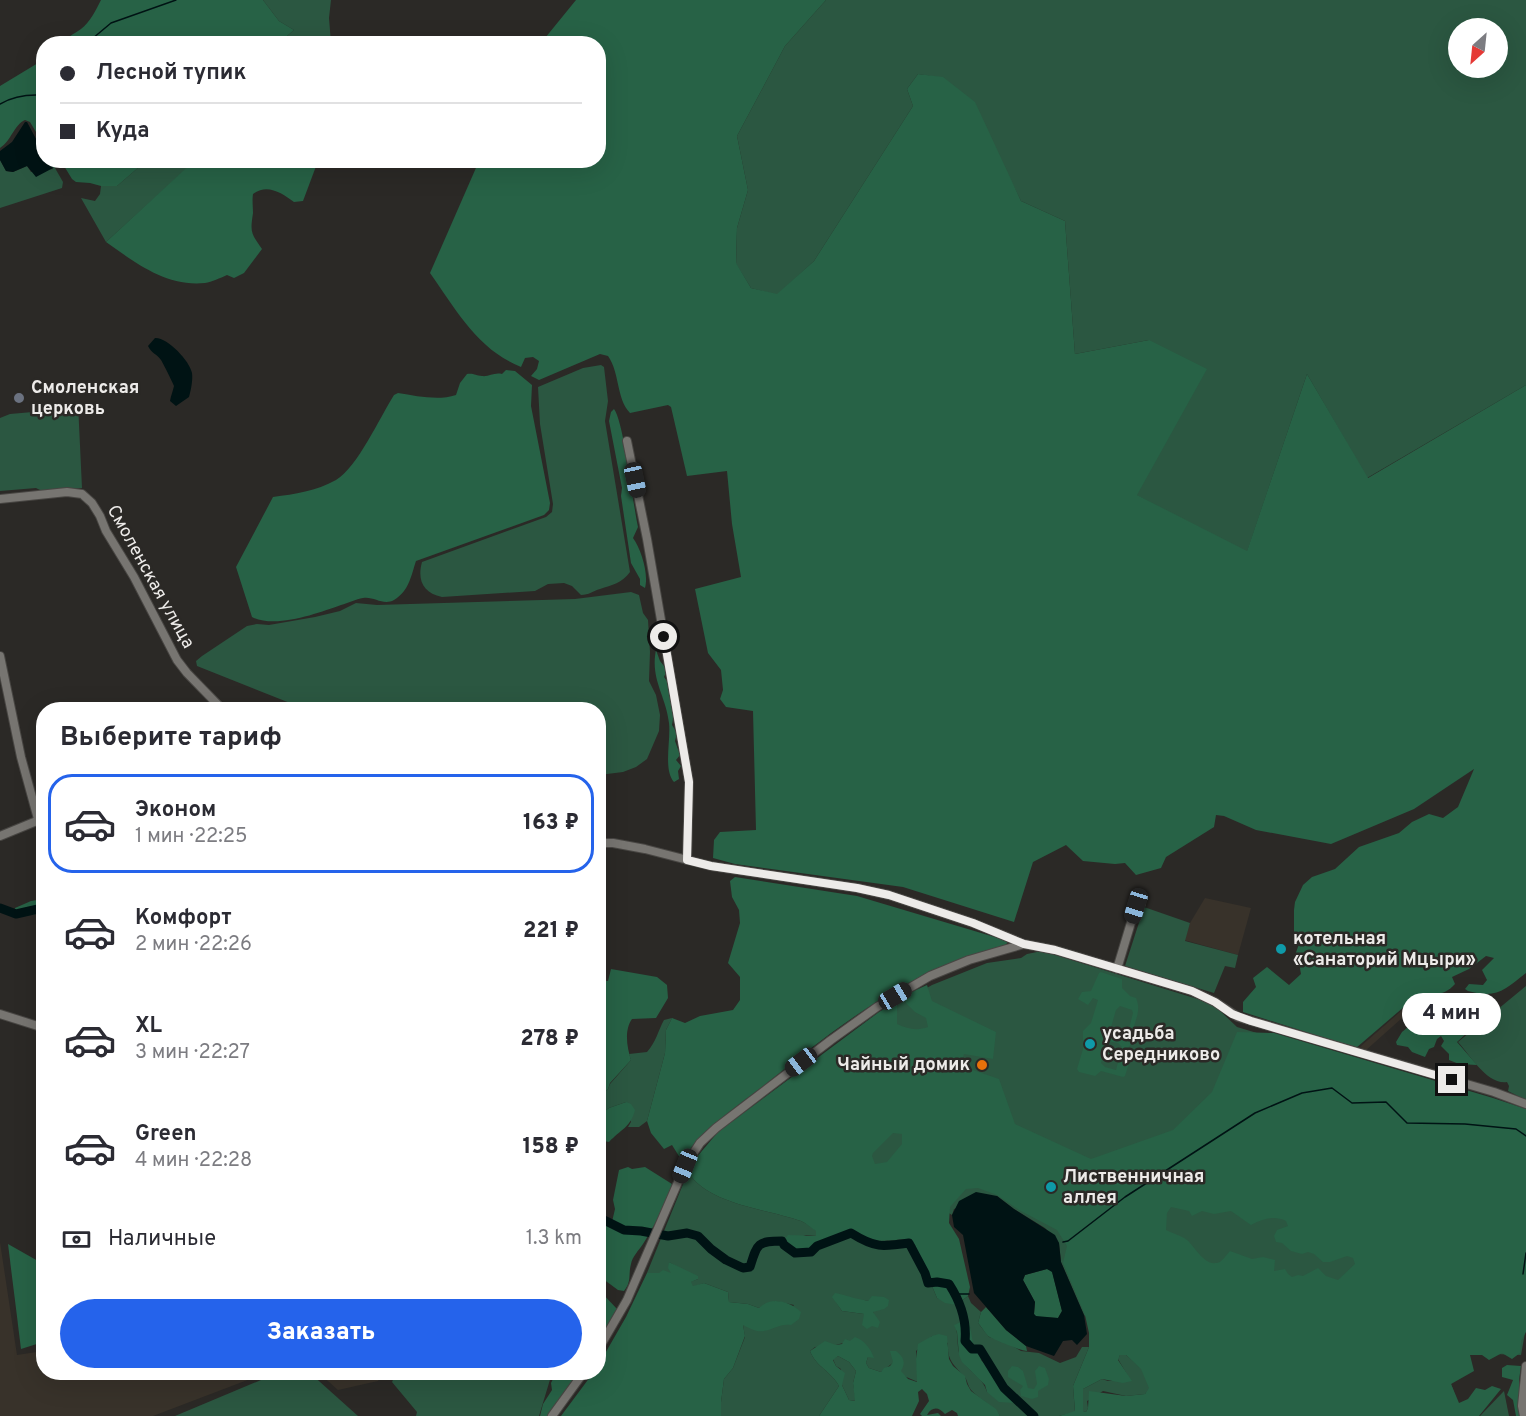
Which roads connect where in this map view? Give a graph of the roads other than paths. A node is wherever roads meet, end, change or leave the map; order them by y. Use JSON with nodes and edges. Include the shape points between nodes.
{"nodes":[{"id":1,"x":627,"y":441,"type":"dead end"},
{"id":2,"x":0,"y":499,"type":"edge"},
{"id":3,"x":0,"y":656,"type":"edge"},
{"id":4,"x":215,"y":702,"type":"edge"},
{"id":5,"x":36,"y":804,"type":"edge"},
{"id":6,"x":36,"y":821,"type":"edge"},
{"id":7,"x":0,"y":836,"type":"edge"},
{"id":8,"x":606,"y":844,"type":"edge"},
{"id":9,"x":687,"y":860,"type":"junction"},
{"id":10,"x":1141,"y":904,"type":"dead end"},
{"id":11,"x":1024,"y":944,"type":"junction"},
{"id":12,"x":1117,"y":969,"type":"junction"},
{"id":13,"x":0,"y":1014,"type":"edge"},
{"id":14,"x":36,"y":1026,"type":"edge"},
{"id":15,"x":1526,"y":1104,"type":"edge"},
{"id":16,"x":606,"y":1336,"type":"edge"},
{"id":17,"x":1526,"y":1366,"type":"edge"},
{"id":18,"x":578,"y":1380,"type":"edge"},
{"id":19,"x":552,"y":1416,"type":"edge"},
{"id":20,"x":1524,"y":1416,"type":"edge"}],
"edges":[{"from":1,"to":9,"type":"street","via":[[689,782]]},
{"from":2,"to":4,"type":"street","name":"Смоленская улица","via":[[67,492],[87,498],[177,660]]},
{"from":3,"to":5,"type":"street","via":[[21,757]]},
{"from":6,"to":7,"type":"street"},
{"from":8,"to":9,"type":"street"},
{"from":9,"to":11,"type":"street","via":[[889,895]]},
{"from":10,"to":12,"type":"street","via":[[1136,906]]},
{"from":11,"to":12,"type":"street"},
{"from":11,"to":16,"type":"street","via":[[930,975],[877,1007],[700,1143],[685,1166],[653,1244]]},
{"from":12,"to":15,"type":"street","via":[[1192,991],[1247,1020]]},
{"from":13,"to":14,"type":"street"},
{"from":17,"to":20,"type":"street"},
{"from":18,"to":19,"type":"street"}]}
